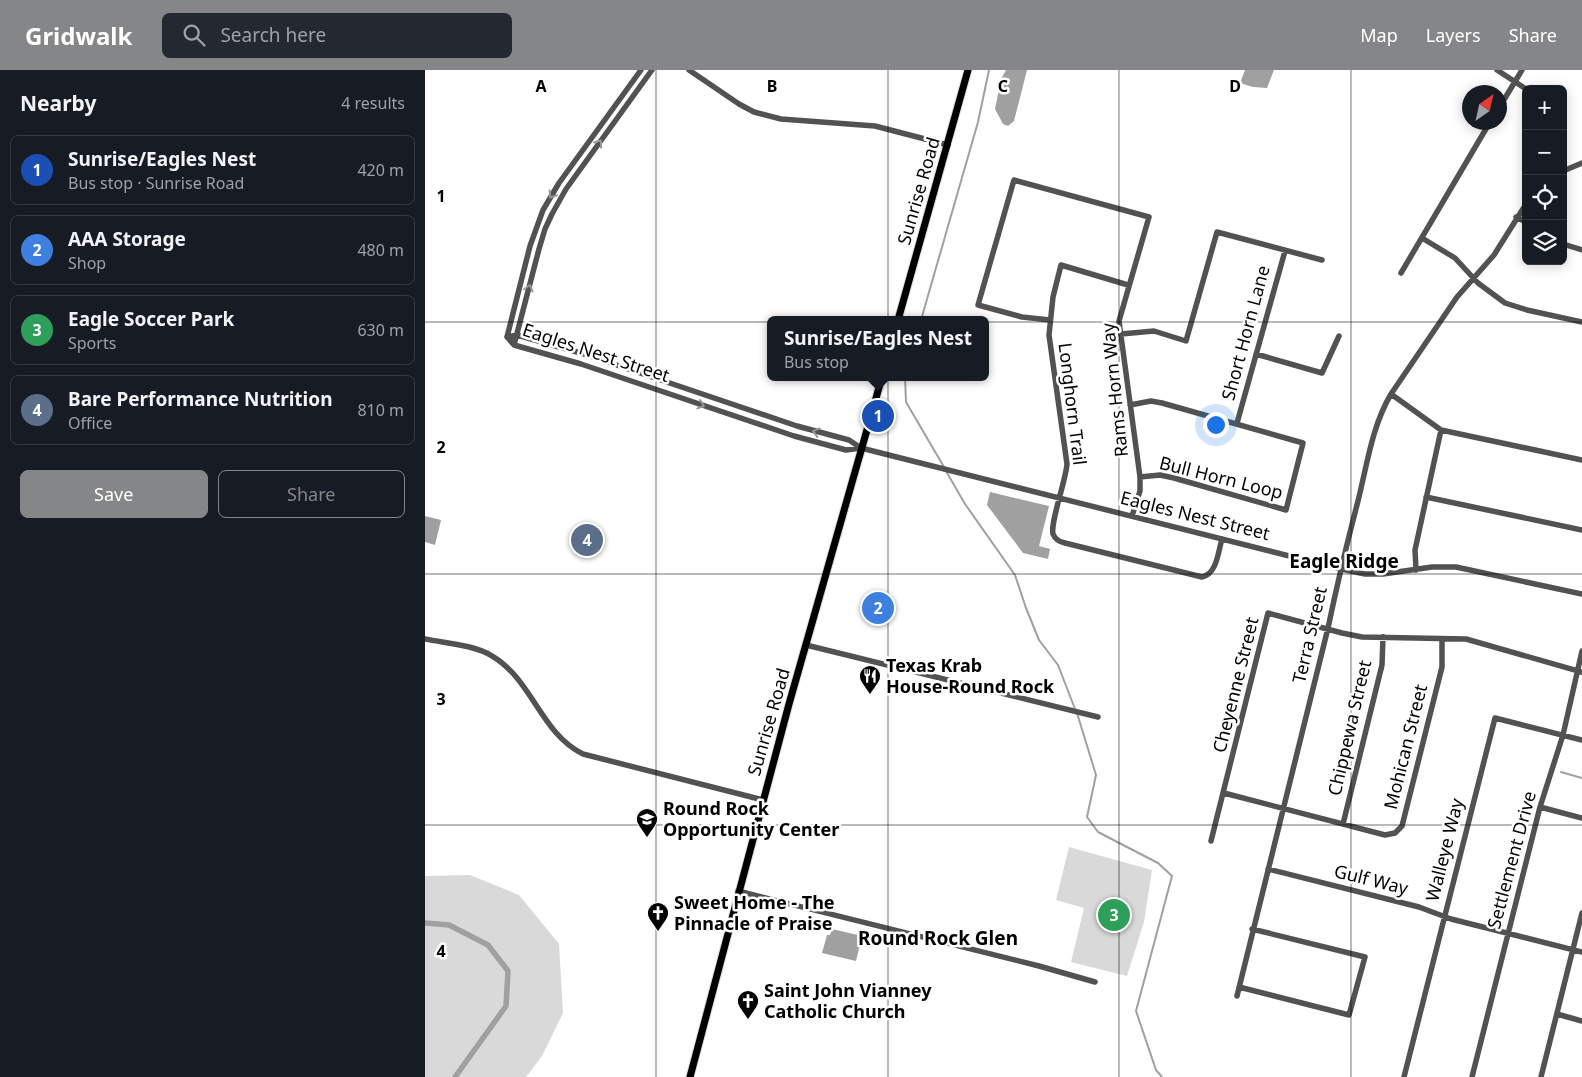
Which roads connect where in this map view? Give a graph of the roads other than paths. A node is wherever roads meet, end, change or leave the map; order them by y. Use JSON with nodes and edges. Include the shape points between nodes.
{"nodes":[{"id":1,"x":641,"y":70,"type":"edge"},
{"id":2,"x":652,"y":70,"type":"edge"},
{"id":3,"x":689,"y":70,"type":"edge"},
{"id":4,"x":968,"y":70,"type":"edge"},
{"id":5,"x":1497,"y":70,"type":"edge"},
{"id":6,"x":1522,"y":70,"type":"edge"},
{"id":7,"x":1516,"y":81,"type":"junction"},
{"id":8,"x":1522,"y":85,"type":"edge"},
{"id":9,"x":1507,"y":95,"type":"edge"},
{"id":10,"x":1485,"y":130,"type":"edge"},
{"id":11,"x":948,"y":145,"type":"junction"},
{"id":12,"x":1582,"y":163,"type":"edge"},
{"id":13,"x":1567,"y":168,"type":"edge"},
{"id":14,"x":1522,"y":210,"type":"edge"},
{"id":15,"x":1517,"y":217,"type":"junction"},
{"id":16,"x":1522,"y":220,"type":"edge"},
{"id":17,"x":1422,"y":238,"type":"junction"},
{"id":18,"x":1567,"y":245,"type":"edge"},
{"id":19,"x":1582,"y":250,"type":"edge"},
{"id":20,"x":1285,"y":251,"type":"junction"},
{"id":21,"x":1322,"y":260,"type":"dead end"},
{"id":22,"x":1401,"y":272,"type":"dead end"},
{"id":23,"x":1475,"y":279,"type":"junction"},
{"id":24,"x":1128,"y":284,"type":"junction"},
{"id":25,"x":899,"y":316,"type":"edge"},
{"id":26,"x":1050,"y":320,"type":"junction"},
{"id":27,"x":1582,"y":322,"type":"edge"},
{"id":28,"x":1121,"y":334,"type":"junction"},
{"id":29,"x":517,"y":335,"type":"junction"},
{"id":30,"x":1339,"y":336,"type":"dead end"},
{"id":31,"x":507,"y":338,"type":"junction"},
{"id":32,"x":514,"y":345,"type":"junction"},
{"id":33,"x":1256,"y":354,"type":"junction"},
{"id":34,"x":881,"y":381,"type":"edge"},
{"id":35,"x":1391,"y":394,"type":"junction"},
{"id":36,"x":1131,"y":406,"type":"junction"},
{"id":37,"x":1237,"y":423,"type":"junction"},
{"id":38,"x":1441,"y":430,"type":"junction"},
{"id":39,"x":861,"y":448,"type":"junction"},
{"id":40,"x":1582,"y":460,"type":"edge"},
{"id":41,"x":1140,"y":477,"type":"junction"},
{"id":42,"x":1426,"y":497,"type":"junction"},
{"id":43,"x":1060,"y":498,"type":"junction"},
{"id":44,"x":1132,"y":516,"type":"junction"},
{"id":45,"x":1582,"y":530,"type":"edge"},
{"id":46,"x":1222,"y":539,"type":"junction"},
{"id":47,"x":1341,"y":569,"type":"junction"},
{"id":48,"x":1416,"y":570,"type":"junction"},
{"id":49,"x":1582,"y":594,"type":"edge"},
{"id":50,"x":1328,"y":628,"type":"junction"},
{"id":51,"x":1383,"y":637,"type":"junction"},
{"id":52,"x":425,"y":639,"type":"edge"},
{"id":53,"x":1442,"y":639,"type":"junction"},
{"id":54,"x":806,"y":645,"type":"junction"},
{"id":55,"x":1582,"y":651,"type":"edge"},
{"id":56,"x":1580,"y":671,"type":"edge"},
{"id":57,"x":1098,"y":717,"type":"dead end"},
{"id":58,"x":1563,"y":735,"type":"junction"},
{"id":59,"x":1582,"y":740,"type":"edge"},
{"id":60,"x":1224,"y":793,"type":"junction"},
{"id":61,"x":763,"y":800,"type":"junction"},
{"id":62,"x":1540,"y":807,"type":"junction"},
{"id":63,"x":1283,"y":809,"type":"junction"},
{"id":64,"x":1582,"y":818,"type":"edge"},
{"id":65,"x":1343,"y":824,"type":"junction"},
{"id":66,"x":1211,"y":841,"type":"dead end"},
{"id":67,"x":1268,"y":869,"type":"junction"},
{"id":68,"x":738,"y":891,"type":"junction"},
{"id":69,"x":1582,"y":913,"type":"edge"},
{"id":70,"x":1444,"y":916,"type":"junction"},
{"id":71,"x":1252,"y":929,"type":"junction"},
{"id":72,"x":1508,"y":933,"type":"junction"},
{"id":73,"x":1573,"y":950,"type":"junction"},
{"id":74,"x":1582,"y":952,"type":"edge"},
{"id":75,"x":1095,"y":982,"type":"dead end"},
{"id":76,"x":1239,"y":987,"type":"junction"},
{"id":77,"x":1237,"y":996,"type":"dead end"},
{"id":78,"x":1557,"y":1014,"type":"junction"},
{"id":79,"x":1582,"y":1021,"type":"edge"},
{"id":80,"x":690,"y":1077,"type":"edge"},
{"id":81,"x":1404,"y":1077,"type":"edge"},
{"id":82,"x":1473,"y":1077,"type":"edge"},
{"id":83,"x":1541,"y":1077,"type":"edge"}],
"edges":[{"from":1,"to":31,"type":"street","one_way":true,"via":[[543,210],[530,246]]},
{"from":29,"to":2,"type":"street","one_way":true,"via":[[545,229],[558,201]]},
{"from":3,"to":11,"type":"street","via":[[739,104],[765,116],[875,126]]},
{"from":4,"to":11,"type":"main road","name":"Sunrise Road"},
{"from":5,"to":7,"type":"street"},
{"from":6,"to":7,"type":"street"},
{"from":7,"to":8,"type":"street"},
{"from":7,"to":9,"type":"street"},
{"from":10,"to":17,"type":"street"},
{"from":11,"to":25,"type":"main road","name":"Sunrise Road"},
{"from":12,"to":13,"type":"street"},
{"from":14,"to":15,"type":"street","name":"Terra Street"},
{"from":15,"to":16,"type":"street"},
{"from":15,"to":23,"type":"street","name":"Terra Street"},
{"from":17,"to":22,"type":"street"},
{"from":17,"to":23,"type":"street","via":[[1455,258]]},
{"from":18,"to":19,"type":"street"},
{"from":20,"to":21,"type":"street"},
{"from":20,"to":28,"type":"street","via":[[1217,232],[1186,340],[1154,331]]},
{"from":20,"to":33,"type":"street","name":"Short Horn Lane"},
{"from":23,"to":27,"type":"street","via":[[1505,303]]},
{"from":23,"to":35,"type":"street","name":"Terra Street","via":[[1457,297]]},
{"from":24,"to":26,"type":"street","name":"Longhorn Trail","via":[[1061,264]]},
{"from":24,"to":26,"type":"street","name":"Rams Horn Way","via":[[1149,217],[1014,180],[978,305],[1023,317]]},
{"from":24,"to":28,"type":"street","name":"Rams Horn Way","via":[[1119,321]]},
{"from":26,"to":43,"type":"street","name":"Longhorn Trail","via":[[1049,335],[1067,454],[1067,474]]},
{"from":28,"to":36,"type":"street","name":"Rams Horn Way"},
{"from":29,"to":31,"type":"street","name":"Eagles Nest Street"},
{"from":29,"to":32,"type":"street"},
{"from":39,"to":29,"type":"street","name":"Eagles Nest Street","one_way":true,"via":[[849,440]]},
{"from":30,"to":33,"type":"street","via":[[1322,372]]},
{"from":31,"to":32,"type":"street","name":"Eagles Nest Street"},
{"from":32,"to":39,"type":"street","name":"Eagles Nest Street","one_way":true,"via":[[581,364],[794,436],[846,450]]},
{"from":33,"to":37,"type":"street","name":"Short Horn Lane"},
{"from":34,"to":39,"type":"main road","name":"Sunrise Road"},
{"from":35,"to":38,"type":"street"},
{"from":35,"to":47,"type":"street","name":"Terra Street","via":[[1375,433]]},
{"from":36,"to":37,"type":"street","name":"Bull Horn Loop","via":[[1151,401]]},
{"from":36,"to":41,"type":"street","name":"Rams Horn Way"},
{"from":37,"to":41,"type":"street","name":"Bull Horn Loop","via":[[1303,443],[1286,510],[1174,478],[1160,475]]},
{"from":38,"to":40,"type":"street"},
{"from":38,"to":42,"type":"street"},
{"from":39,"to":43,"type":"street","name":"Eagles Nest Street"},
{"from":39,"to":54,"type":"main road","name":"Sunrise Road"},
{"from":41,"to":44,"type":"street","name":"Rams Horn Way","via":[[1140,491]]},
{"from":42,"to":45,"type":"street"},
{"from":42,"to":48,"type":"street","via":[[1415,550]]},
{"from":43,"to":44,"type":"street","name":"Eagles Nest Street"},
{"from":43,"to":46,"type":"street","name":"Longhorn Trail","via":[[1053,531],[1056,538],[1065,543],[1202,577],[1215,567]]},
{"from":44,"to":46,"type":"street","name":"Eagles Nest Street"},
{"from":46,"to":47,"type":"street","name":"Eagles Nest Street"},
{"from":47,"to":48,"type":"street","name":"Eagles Nest Street","via":[[1374,574]]},
{"from":47,"to":50,"type":"street","name":"Terra Street"},
{"from":48,"to":49,"type":"street","name":"Eagles Nest Street","via":[[1464,568]]},
{"from":50,"to":51,"type":"street","name":"Cheyenne Street","via":[[1349,634]]},
{"from":50,"to":60,"type":"street","name":"Cheyenne Street","via":[[1269,613]]},
{"from":50,"to":63,"type":"street","name":"Terra Street"},
{"from":51,"to":53,"type":"street","name":"Cheyenne Street"},
{"from":51,"to":65,"type":"street","name":"Chippewa Street","via":[[1382,665]]},
{"from":52,"to":61,"type":"street","via":[[492,655],[512,672],[564,741],[583,754]]},
{"from":53,"to":56,"type":"street","name":"Cheyenne Street","via":[[1473,640]]},
{"from":53,"to":65,"type":"street","name":"Mohican Street","via":[[1442,667],[1402,826],[1390,835]]},
{"from":54,"to":57,"type":"street"},
{"from":54,"to":61,"type":"main road","name":"Sunrise Road"},
{"from":55,"to":56,"type":"street","name":"Settlement Drive"},
{"from":56,"to":58,"type":"street","name":"Settlement Drive"},
{"from":58,"to":59,"type":"street","name":"Walleye Way"},
{"from":58,"to":62,"type":"street","name":"Settlement Drive"},
{"from":58,"to":70,"type":"street","name":"Walleye Way","via":[[1495,718]]},
{"from":60,"to":63,"type":"street","name":"Mohican Street"},
{"from":60,"to":66,"type":"street","name":"Cheyenne Street"},
{"from":61,"to":68,"type":"main road","name":"Sunrise Road"},
{"from":62,"to":64,"type":"street"},
{"from":62,"to":72,"type":"street","name":"Settlement Drive"},
{"from":63,"to":65,"type":"street","name":"Mohican Street"},
{"from":63,"to":67,"type":"street","name":"Terra Street"},
{"from":67,"to":70,"type":"street","name":"Gulf Way"},
{"from":67,"to":71,"type":"street","name":"Terra Street"},
{"from":68,"to":75,"type":"street"},
{"from":68,"to":80,"type":"main road","name":"Sunrise Road"},
{"from":69,"to":73,"type":"street"},
{"from":70,"to":72,"type":"street","name":"Gulf Way"},
{"from":70,"to":81,"type":"street","name":"Walleye Way"},
{"from":71,"to":76,"type":"street","name":"Terra Street"},
{"from":71,"to":76,"type":"street","via":[[1365,958],[1349,1015]]},
{"from":72,"to":73,"type":"street","name":"Gulf Way"},
{"from":72,"to":82,"type":"street","name":"Settlement Drive"},
{"from":73,"to":74,"type":"street","name":"Gulf Way"},
{"from":73,"to":78,"type":"street"},
{"from":76,"to":77,"type":"street","name":"Terra Street"},
{"from":78,"to":79,"type":"street"},
{"from":78,"to":83,"type":"street"}]}
